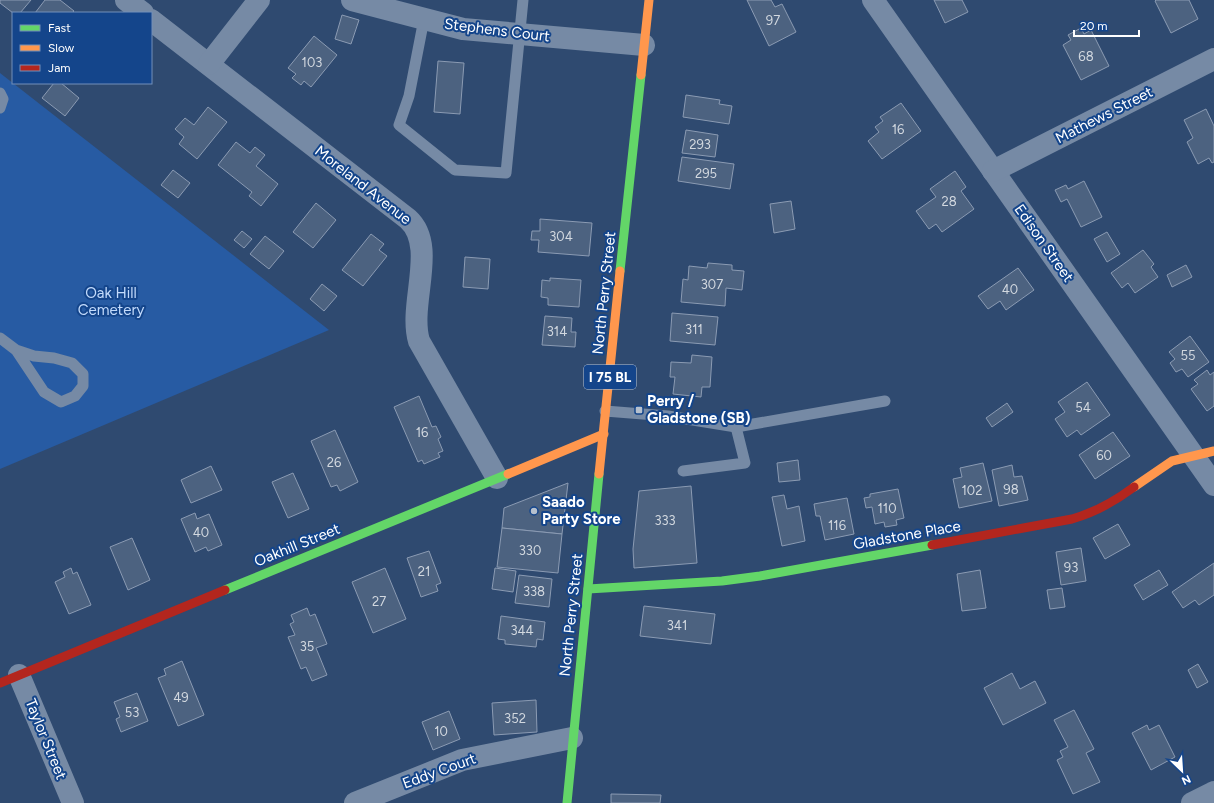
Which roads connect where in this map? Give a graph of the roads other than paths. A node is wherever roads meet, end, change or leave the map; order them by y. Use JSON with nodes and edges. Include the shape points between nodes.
{"nodes":[{"id":1,"x":126,"y":0,"type":"edge"},
{"id":2,"x":259,"y":0,"type":"edge"},
{"id":3,"x":352,"y":0,"type":"edge"},
{"id":4,"x":523,"y":0,"type":"edge"},
{"id":5,"x":649,"y":0,"type":"edge"},
{"id":6,"x":873,"y":0,"type":"edge"},
{"id":7,"x":142,"y":12,"type":"edge"},
{"id":8,"x":424,"y":19,"type":"junction"},
{"id":9,"x":152,"y":21,"type":"edge"},
{"id":10,"x":521,"y":34,"type":"junction"},
{"id":11,"x":644,"y":45,"type":"junction"},
{"id":12,"x":1214,"y":59,"type":"edge"},
{"id":13,"x":209,"y":64,"type":"junction"},
{"id":14,"x":0,"y":93,"type":"edge"},
{"id":15,"x":0,"y":108,"type":"edge"},
{"id":16,"x":993,"y":171,"type":"junction"},
{"id":17,"x":0,"y":338,"type":"edge"},
{"id":18,"x":16,"y":350,"type":"junction"},
{"id":19,"x":885,"y":401,"type":"dead end"},
{"id":20,"x":606,"y":411,"type":"junction"},
{"id":21,"x":736,"y":427,"type":"junction"},
{"id":22,"x":604,"y":434,"type":"junction"},
{"id":23,"x":1204,"y":454,"type":"edge"},
{"id":24,"x":683,"y":471,"type":"dead end"},
{"id":25,"x":497,"y":478,"type":"junction"},
{"id":26,"x":1214,"y":485,"type":"edge"},
{"id":27,"x":588,"y":589,"type":"junction"},
{"id":28,"x":10,"y":679,"type":"edge"},
{"id":29,"x":572,"y":738,"type":"junction"},
{"id":30,"x":1214,"y":792,"type":"edge"},
{"id":31,"x":72,"y":803,"type":"edge"},
{"id":32,"x":355,"y":803,"type":"edge"},
{"id":33,"x":567,"y":803,"type":"edge"},
{"id":34,"x":1192,"y":803,"type":"edge"}],
"edges":[{"from":1,"to":7,"type":"street"},
{"from":2,"to":13,"type":"street"},
{"from":3,"to":8,"type":"street","name":"Stephens Court"},
{"from":4,"to":10,"type":"lane"},
{"from":5,"to":11,"type":"street","name":"North Perry Street","number":"I 75 BL"},
{"from":6,"to":16,"type":"street","name":"Edison Street"},
{"from":8,"to":10,"type":"street","name":"Stephens Court","via":[[463,29]]},
{"from":8,"to":10,"type":"lane","via":[[409,96],[399,125],[455,170],[506,173]]},
{"from":9,"to":13,"type":"street","name":"Moreland Avenue"},
{"from":10,"to":11,"type":"street","name":"Stephens Court"},
{"from":11,"to":20,"type":"street","name":"North Perry Street","number":"I 75 BL"},
{"from":12,"to":16,"type":"street","name":"Mathews Street"},
{"from":13,"to":25,"type":"street","name":"Moreland Avenue","via":[[402,214],[416,228],[422,246],[416,332]]},
{"from":14,"to":15,"type":"lane","via":[[3,99]]},
{"from":16,"to":23,"type":"street","name":"Edison Street"},
{"from":17,"to":18,"type":"lane"},
{"from":18,"to":18,"type":"lane","via":[[44,392],[61,402],[75,396],[84,386],[83,374],[72,363]]},
{"from":19,"to":21,"type":"lane"},
{"from":20,"to":21,"type":"lane","via":[[668,416]]},
{"from":20,"to":22,"type":"street","name":"North Perry Street","number":"I 75 BL"},
{"from":21,"to":24,"type":"lane","via":[[745,463]]},
{"from":22,"to":25,"type":"street","name":"Oakhill Street"},
{"from":22,"to":27,"type":"street","name":"North Perry Street","number":"I 75 BL"},
{"from":23,"to":26,"type":"street","name":"Edison Street"},
{"from":23,"to":27,"type":"street","name":"Gladstone Place","via":[[1172,461],[1112,503],[1072,519],[760,576]]},
{"from":25,"to":28,"type":"street","name":"Oakhill Street"},
{"from":27,"to":29,"type":"street","name":"North Perry Street","number":"I 75 BL"},
{"from":28,"to":31,"type":"street","name":"Taylor Street"},
{"from":29,"to":32,"type":"street","name":"Eddy Court","via":[[462,760]]},
{"from":29,"to":33,"type":"street","name":"North Perry Street","number":"I 75 BL"},
{"from":30,"to":34,"type":"street"}]}
